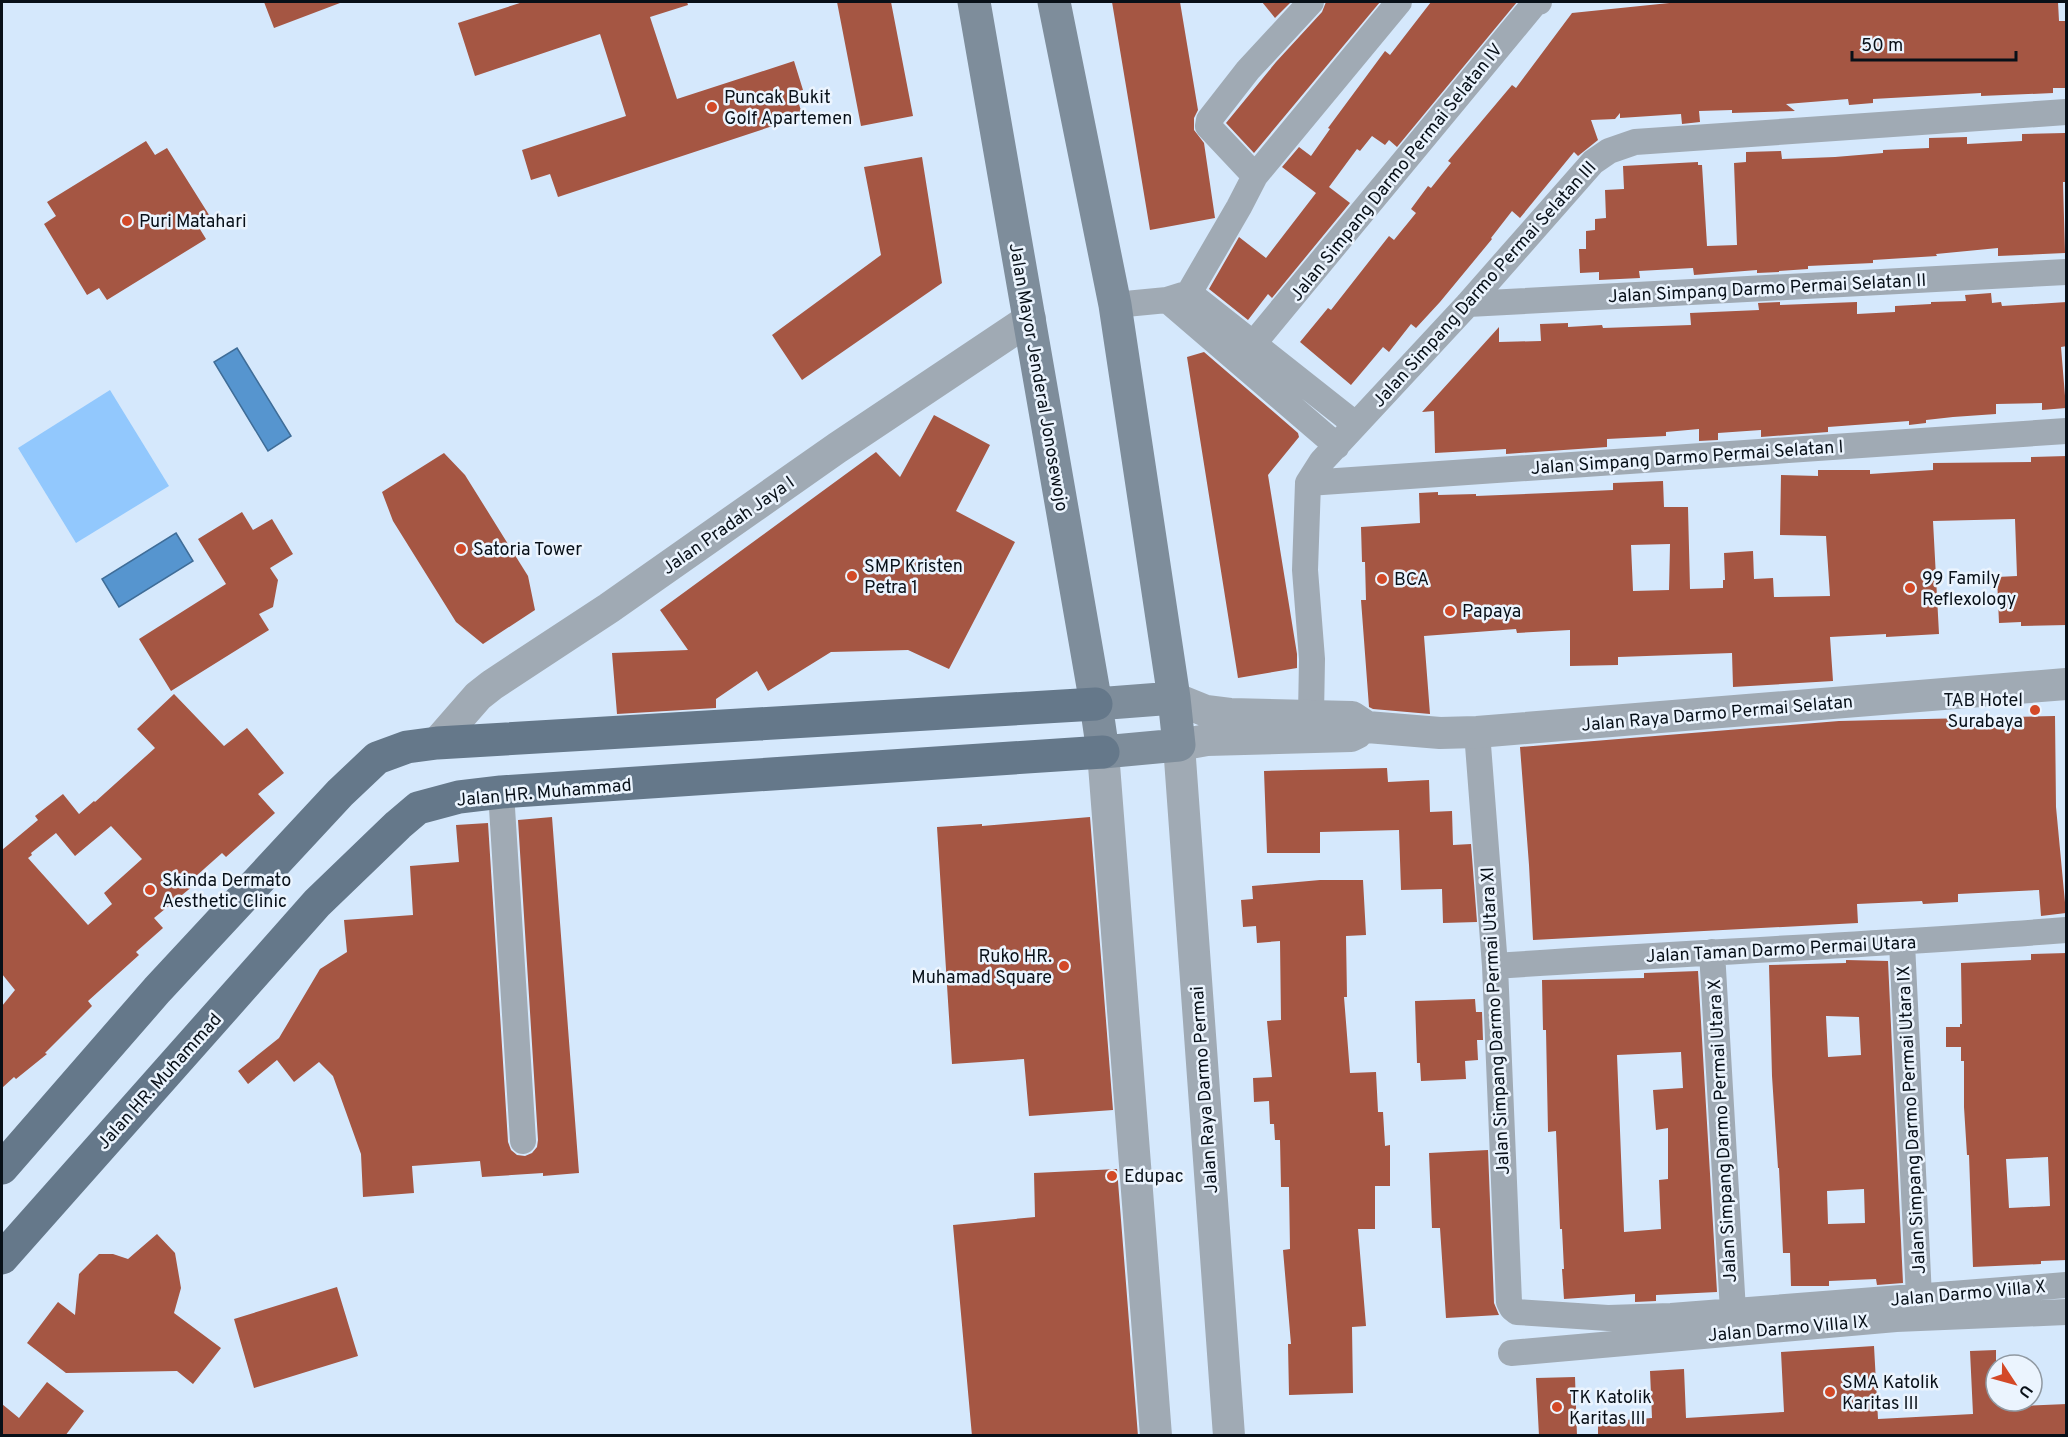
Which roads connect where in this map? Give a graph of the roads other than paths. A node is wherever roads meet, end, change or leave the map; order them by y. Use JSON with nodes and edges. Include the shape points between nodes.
{"nodes":[{"id":1,"x":974,"y":2,"type":"edge"},
{"id":2,"x":1054,"y":2,"type":"edge"},
{"id":3,"x":1311,"y":2,"type":"edge"},
{"id":4,"x":1399,"y":2,"type":"edge"},
{"id":5,"x":1539,"y":2,"type":"edge"},
{"id":6,"x":2067,"y":112,"type":"edge"},
{"id":7,"x":1255,"y":176,"type":"junction"},
{"id":8,"x":2067,"y":272,"type":"edge"},
{"id":9,"x":1178,"y":297,"type":"junction"},
{"id":10,"x":1468,"y":304,"type":"junction"},
{"id":11,"x":1115,"y":305,"type":"junction"},
{"id":12,"x":1030,"y":319,"type":"junction"},
{"id":13,"x":1246,"y":352,"type":"junction"},
{"id":14,"x":1355,"y":424,"type":"junction"},
{"id":15,"x":2067,"y":431,"type":"edge"},
{"id":16,"x":1336,"y":446,"type":"junction"},
{"id":17,"x":1308,"y":483,"type":"junction"},
{"id":18,"x":2067,"y":684,"type":"edge"},
{"id":19,"x":1174,"y":698,"type":"junction"},
{"id":20,"x":1096,"y":704,"type":"junction"},
{"id":21,"x":1311,"y":715,"type":"junction"},
{"id":22,"x":1367,"y":728,"type":"junction"},
{"id":23,"x":1477,"y":732,"type":"junction"},
{"id":24,"x":437,"y":743,"type":"junction"},
{"id":25,"x":1179,"y":745,"type":"junction"},
{"id":26,"x":1103,"y":752,"type":"junction"},
{"id":27,"x":501,"y":792,"type":"junction"},
{"id":28,"x":2067,"y":930,"type":"edge"},
{"id":29,"x":1902,"y":943,"type":"junction"},
{"id":30,"x":1712,"y":952,"type":"junction"},
{"id":31,"x":1495,"y":966,"type":"junction"},
{"id":32,"x":523,"y":1141,"type":"dead end"},
{"id":33,"x":2,"y":1168,"type":"edge"},
{"id":34,"x":2,"y":1258,"type":"edge"},
{"id":35,"x":2067,"y":1285,"type":"edge"},
{"id":36,"x":1919,"y":1298,"type":"junction"},
{"id":37,"x":1512,"y":1308,"type":"joint"},
{"id":38,"x":1733,"y":1311,"type":"junction"},
{"id":39,"x":2067,"y":1312,"type":"edge"},
{"id":40,"x":1511,"y":1353,"type":"dead end"},
{"id":41,"x":1156,"y":1436,"type":"edge"},
{"id":42,"x":1229,"y":1436,"type":"edge"}],
"edges":[{"from":1,"to":12,"type":"main road","name":"Jalan Mayor Jenderal Jonosewojo"},
{"from":2,"to":11,"type":"main road"},
{"from":3,"to":7,"type":"street","via":[[1248,70],[1209,120],[1208,126]]},
{"from":4,"to":7,"type":"street"},
{"from":5,"to":13,"type":"street","name":"Jalan Simpang Darmo Permai Selatan IV"},
{"from":6,"to":10,"type":"street","name":"Jalan Simpang Darmo Permai Selatan III","via":[[1635,142],[1609,151],[1593,162]]},
{"from":7,"to":9,"type":"street","via":[[1239,207]]},
{"from":8,"to":10,"type":"street","name":"Jalan Simpang Darmo Permai Selatan II"},
{"from":9,"to":11,"type":"street"},
{"from":9,"to":13,"type":"street"},
{"from":10,"to":14,"type":"street","name":"Jalan Simpang Darmo Permai Selatan III"},
{"from":11,"to":19,"type":"main road"},
{"from":12,"to":20,"type":"main road","name":"Jalan Mayor Jenderal Jonosewojo"},
{"from":12,"to":24,"type":"street","name":"Jalan Pradah Jaya I","via":[[492,685]]},
{"from":13,"to":14,"type":"street"},
{"from":13,"to":16,"type":"street"},
{"from":14,"to":16,"type":"street","name":"Jalan Simpang Darmo Permai Selatan III"},
{"from":15,"to":17,"type":"street","name":"Jalan Simpang Darmo Permai Selatan I"},
{"from":16,"to":17,"type":"street","name":"Jalan Simpang Darmo Permai Selatan III"},
{"from":17,"to":21,"type":"street","via":[[1305,570],[1312,659]]},
{"from":18,"to":23,"type":"street","name":"Jalan Raya Darmo Permai Selatan"},
{"from":19,"to":20,"type":"main road"},
{"from":19,"to":21,"type":"street","name":"Jalan Raya Darmo Permai Selatan","via":[[1206,711],[1230,714]]},
{"from":19,"to":25,"type":"main road"},
{"from":20,"to":24,"type":"main road"},
{"from":20,"to":26,"type":"main road","name":"Jalan Mayor Jenderal Jonosewojo"},
{"from":21,"to":22,"type":"street","name":"Jalan Raya Darmo Permai Selatan","via":[[1352,717]]},
{"from":22,"to":23,"type":"street","name":"Jalan Raya Darmo Permai Selatan"},
{"from":22,"to":25,"type":"street","name":"Jalan Raya Darmo Permai Selatan","via":[[1351,736],[1207,740]]},
{"from":23,"to":31,"type":"street","name":"Jalan Simpang Darmo Permai Utara XI"},
{"from":24,"to":33,"type":"main road","via":[[407,747],[377,758],[340,793],[157,990]]},
{"from":25,"to":26,"type":"main road"},
{"from":25,"to":42,"type":"street","name":"Jalan Raya Darmo Permai"},
{"from":26,"to":27,"type":"main road","name":"Jalan HR. Muhammad"},
{"from":26,"to":41,"type":"street"},
{"from":27,"to":32,"type":"street"},
{"from":27,"to":34,"type":"main road","name":"Jalan HR. Muhammad","via":[[459,797],[418,808],[398,825],[317,903]]},
{"from":28,"to":29,"type":"street","name":"Jalan Taman Darmo Permai Utara"},
{"from":29,"to":30,"type":"street","name":"Jalan Taman Darmo Permai Utara"},
{"from":29,"to":36,"type":"street","name":"Jalan Simpang Darmo Permai Utara IX"},
{"from":30,"to":31,"type":"street","name":"Jalan Taman Darmo Permai Utara"},
{"from":30,"to":38,"type":"street","name":"Jalan Simpang Darmo Permai Utara X"},
{"from":31,"to":37,"type":"street","name":"Jalan Simpang Darmo Permai Utara XI"},
{"from":35,"to":36,"type":"street","name":"Jalan Darmo Villa X"},
{"from":36,"to":38,"type":"street","name":"Jalan Darmo Villa X"},
{"from":37,"to":38,"type":"street","name":"Jalan Darmo Villa X","via":[[1517,1312],[1608,1318]]},
{"from":39,"to":40,"type":"street","name":"Jalan Darmo Villa IX","via":[[1896,1319]]}]}
